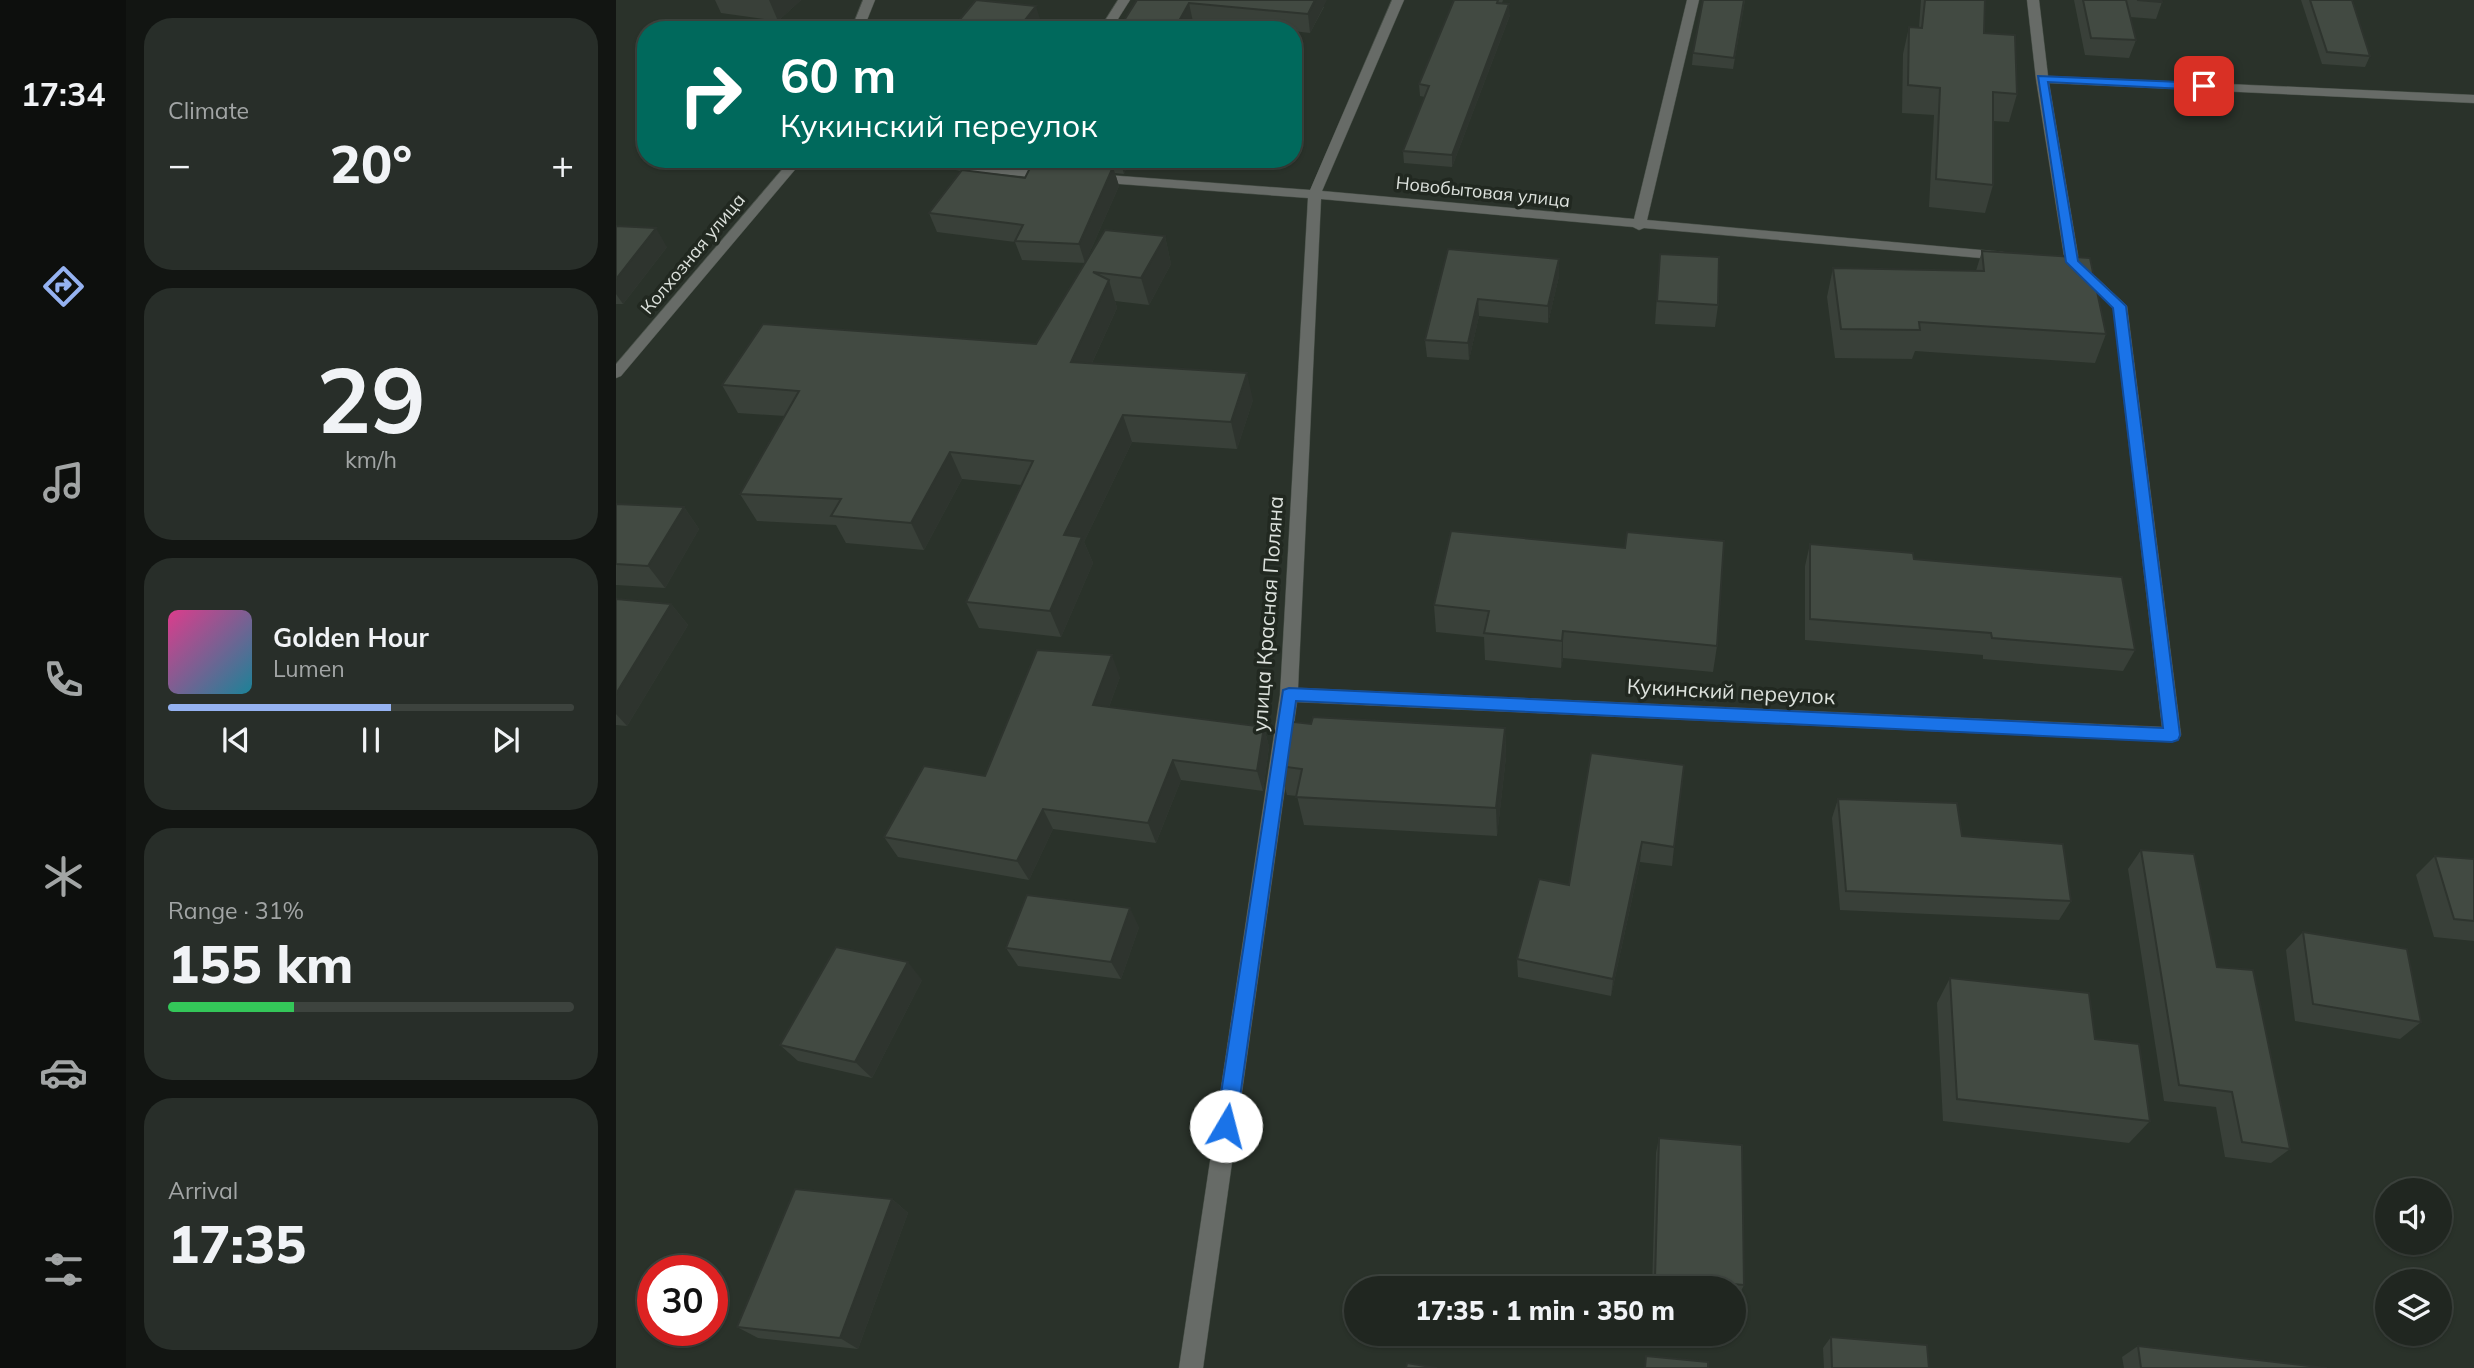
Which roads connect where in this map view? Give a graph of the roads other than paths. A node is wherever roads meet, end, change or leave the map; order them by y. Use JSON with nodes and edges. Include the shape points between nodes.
{"nodes":[{"id":1,"x":870,"y":0,"type":"edge"},
{"id":2,"x":1124,"y":0,"type":"edge"},
{"id":3,"x":1398,"y":0,"type":"edge"},
{"id":4,"x":1693,"y":0,"type":"edge"},
{"id":5,"x":2033,"y":0,"type":"edge"},
{"id":6,"x":861,"y":21,"type":"edge"},
{"id":7,"x":1111,"y":21,"type":"edge"},
{"id":8,"x":2042,"y":79,"type":"junction"},
{"id":9,"x":2474,"y":99,"type":"edge"},
{"id":10,"x":790,"y":168,"type":"edge"},
{"id":11,"x":970,"y":168,"type":"edge"},
{"id":12,"x":1017,"y":168,"type":"edge"},
{"id":13,"x":1014,"y":173,"type":"junction"},
{"id":14,"x":1315,"y":193,"type":"junction"},
{"id":15,"x":1639,"y":226,"type":"junction"},
{"id":16,"x":2018,"y":258,"type":"edge"},
{"id":17,"x":616,"y":373,"type":"edge"},
{"id":18,"x":1289,"y":695,"type":"junction"},
{"id":19,"x":1191,"y":1368,"type":"edge"}],
"edges":[{"from":1,"to":6,"type":"street"},
{"from":2,"to":7,"type":"street"},
{"from":3,"to":14,"type":"street","name":"улица Красная Поляна"},
{"from":4,"to":15,"type":"street"},
{"from":5,"to":8,"type":"street"},
{"from":8,"to":9,"type":"street"},
{"from":8,"to":18,"type":"street","name":"Кукинский переулок","via":[[2066,262],[2120,306],[2172,735]]},
{"from":10,"to":17,"type":"street","name":"Колхозная улица"},
{"from":11,"to":13,"type":"street","name":"Новобытовая улица"},
{"from":12,"to":13,"type":"street"},
{"from":13,"to":14,"type":"street","name":"Новобытовая улица"},
{"from":14,"to":15,"type":"street","name":"Новобытовая улица"},
{"from":14,"to":18,"type":"street","name":"улица Красная Поляна"},
{"from":15,"to":16,"type":"street","name":"Новобытовая улица"},
{"from":18,"to":19,"type":"street","name":"улица Красная Поляна"}]}
